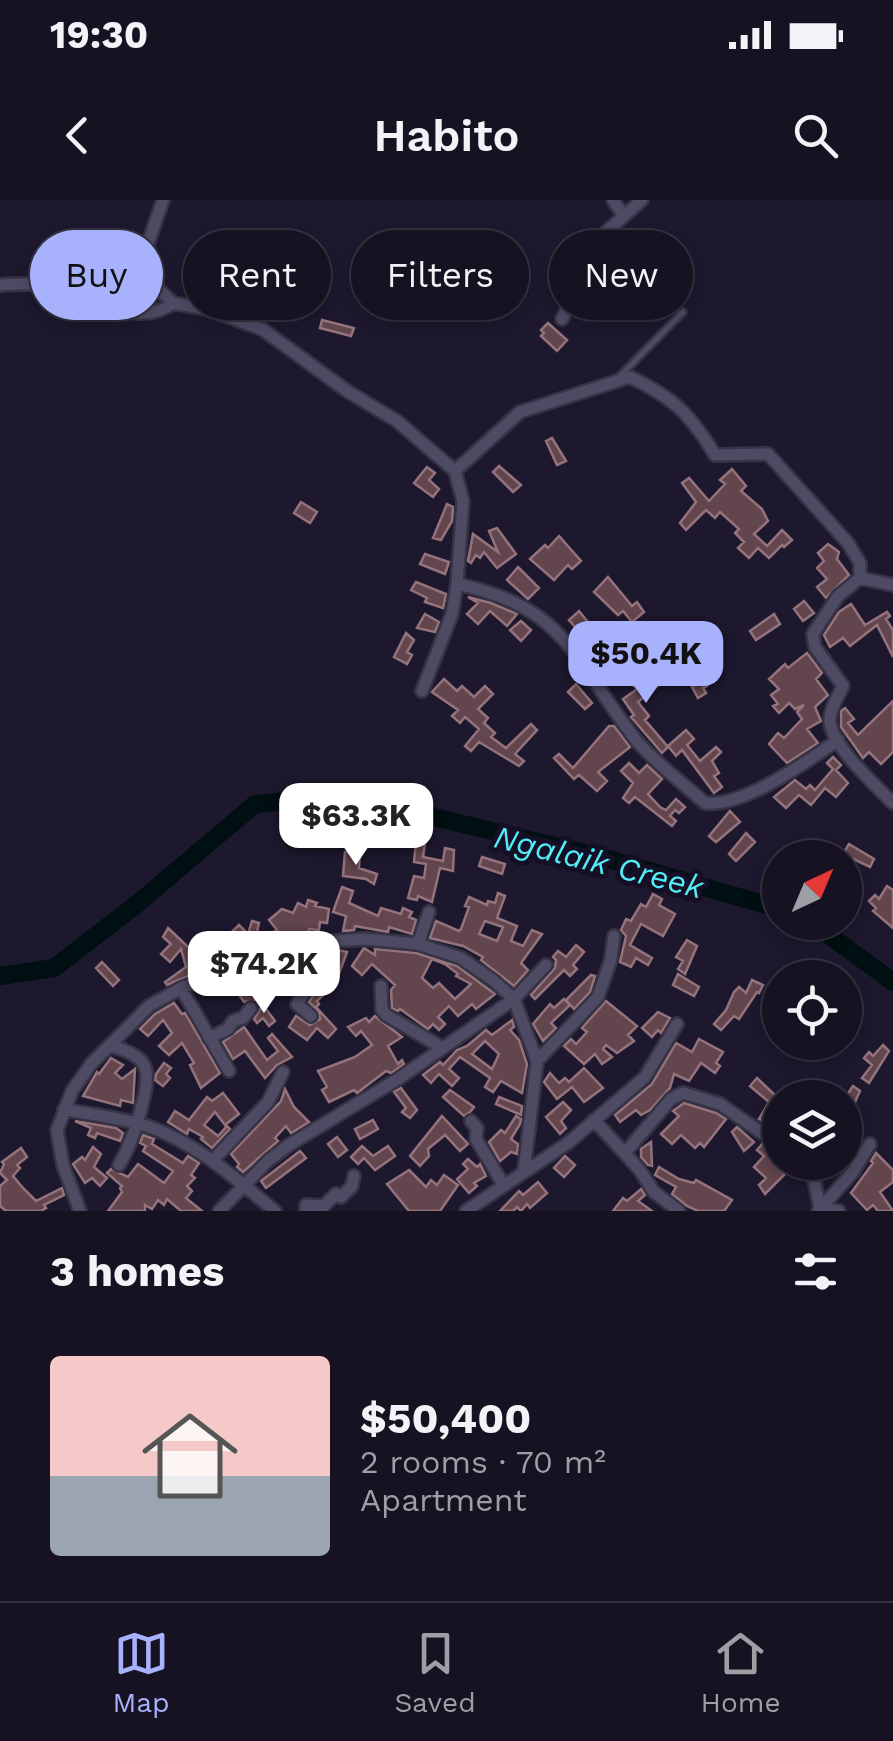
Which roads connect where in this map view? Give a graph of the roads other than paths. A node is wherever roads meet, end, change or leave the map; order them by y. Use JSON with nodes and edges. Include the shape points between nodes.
{"nodes":[{"id":1,"x":162,"y":200,"type":"edge"},
{"id":2,"x":613,"y":200,"type":"edge"},
{"id":3,"x":642,"y":200,"type":"edge"},
{"id":4,"x":624,"y":216,"type":"junction"},
{"id":5,"x":608,"y":230,"type":"edge"},
{"id":6,"x":0,"y":285,"type":"edge"},
{"id":7,"x":173,"y":302,"type":"junction"},
{"id":8,"x":675,"y":320,"type":"edge"},
{"id":9,"x":616,"y":381,"type":"junction"},
{"id":10,"x":455,"y":471,"type":"junction"},
{"id":11,"x":860,"y":578,"type":"junction"},
{"id":12,"x":456,"y":584,"type":"junction"},
{"id":13,"x":893,"y":585,"type":"edge"},
{"id":14,"x":422,"y":691,"type":"dead end"},
{"id":15,"x":838,"y":740,"type":"junction"},
{"id":16,"x":893,"y":802,"type":"edge"},
{"id":17,"x":429,"y":912,"type":"dead end"},
{"id":18,"x":614,"y":936,"type":"dead end"},
{"id":19,"x":418,"y":944,"type":"junction"},
{"id":20,"x":288,"y":950,"type":"junction"},
{"id":21,"x":546,"y":966,"type":"dead end"},
{"id":22,"x":382,"y":986,"type":"dead end"},
{"id":23,"x":181,"y":988,"type":"junction"},
{"id":24,"x":514,"y":999,"type":"junction"},
{"id":25,"x":250,"y":1008,"type":"dead end"},
{"id":26,"x":311,"y":1016,"type":"dead end"},
{"id":27,"x":677,"y":1024,"type":"dead end"},
{"id":28,"x":210,"y":1038,"type":"junction"},
{"id":29,"x":110,"y":1045,"type":"junction"},
{"id":30,"x":441,"y":1047,"type":"junction"},
{"id":31,"x":537,"y":1061,"type":"junction"},
{"id":32,"x":229,"y":1070,"type":"dead end"},
{"id":33,"x":284,"y":1072,"type":"dead end"},
{"id":34,"x":64,"y":1109,"type":"junction"},
{"id":35,"x":594,"y":1120,"type":"junction"},
{"id":36,"x":470,"y":1121,"type":"dead end"},
{"id":37,"x":136,"y":1123,"type":"junction"},
{"id":38,"x":762,"y":1132,"type":"edge"},
{"id":39,"x":870,"y":1144,"type":"dead end"},
{"id":40,"x":625,"y":1153,"type":"junction"},
{"id":41,"x":213,"y":1160,"type":"junction"},
{"id":42,"x":120,"y":1165,"type":"dead end"},
{"id":43,"x":524,"y":1171,"type":"junction"},
{"id":44,"x":354,"y":1176,"type":"dead end"},
{"id":45,"x":814,"y":1180,"type":"edge"},
{"id":46,"x":503,"y":1184,"type":"junction"},
{"id":47,"x":244,"y":1185,"type":"junction"},
{"id":48,"x":819,"y":1209,"type":"edge"},
{"id":49,"x":80,"y":1211,"type":"edge"},
{"id":50,"x":219,"y":1211,"type":"edge"},
{"id":51,"x":275,"y":1211,"type":"edge"},
{"id":52,"x":306,"y":1211,"type":"edge"},
{"id":53,"x":466,"y":1211,"type":"edge"},
{"id":54,"x":679,"y":1211,"type":"edge"},
{"id":55,"x":839,"y":1211,"type":"edge"}],
"edges":[{"from":1,"to":7,"type":"street","via":[[139,270]]},
{"from":2,"to":4,"type":"street"},
{"from":3,"to":4,"type":"street"},
{"from":4,"to":5,"type":"street"},
{"from":6,"to":7,"type":"street","via":[[47,285],[141,314],[161,312]]},
{"from":7,"to":10,"type":"street","via":[[262,328],[397,421]]},
{"from":8,"to":9,"type":"lane"},
{"from":9,"to":10,"type":"street","via":[[520,412]]},
{"from":9,"to":11,"type":"street","via":[[630,377],[665,394],[687,413],[715,456],[768,454],[848,543]]},
{"from":10,"to":12,"type":"street","via":[[462,501]]},
{"from":11,"to":13,"type":"street"},
{"from":11,"to":15,"type":"street","via":[[838,596],[813,634],[815,648],[843,686],[829,719]]},
{"from":12,"to":14,"type":"street","via":[[452,614]]},
{"from":12,"to":15,"type":"street","via":[[493,591],[544,618],[576,652],[638,743],[705,803],[720,804],[792,773]]},
{"from":15,"to":16,"type":"street"},
{"from":17,"to":19,"type":"street"},
{"from":18,"to":31,"type":"street","via":[[598,997]]},
{"from":19,"to":20,"type":"street","via":[[365,939]]},
{"from":19,"to":24,"type":"street","via":[[461,958]]},
{"from":20,"to":23,"type":"street"},
{"from":20,"to":26,"type":"street","via":[[309,974],[297,1004]]},
{"from":21,"to":24,"type":"street"},
{"from":22,"to":30,"type":"street","via":[[386,1015]]},
{"from":23,"to":28,"type":"street"},
{"from":23,"to":29,"type":"street","via":[[149,1006]]},
{"from":24,"to":30,"type":"street"},
{"from":24,"to":31,"type":"street"},
{"from":25,"to":28,"type":"street"},
{"from":27,"to":35,"type":"street","via":[[645,1077]]},
{"from":28,"to":32,"type":"street"},
{"from":29,"to":34,"type":"street","via":[[79,1079]]},
{"from":29,"to":37,"type":"street","via":[[141,1060],[146,1072]]},
{"from":30,"to":47,"type":"street","via":[[289,1146]]},
{"from":31,"to":43,"type":"street"},
{"from":33,"to":41,"type":"street","via":[[270,1099]]},
{"from":34,"to":37,"type":"street"},
{"from":34,"to":49,"type":"street","via":[[57,1138]]},
{"from":35,"to":40,"type":"street"},
{"from":35,"to":43,"type":"street"},
{"from":36,"to":46,"type":"street"},
{"from":37,"to":41,"type":"street"},
{"from":37,"to":42,"type":"street"},
{"from":38,"to":40,"type":"street","via":[[720,1104],[683,1093]]},
{"from":39,"to":48,"type":"street"},
{"from":40,"to":54,"type":"street","via":[[654,1192]]},
{"from":41,"to":47,"type":"street"},
{"from":43,"to":46,"type":"street"},
{"from":44,"to":52,"type":"street","via":[[341,1197]]},
{"from":45,"to":48,"type":"street"},
{"from":46,"to":53,"type":"street"},
{"from":47,"to":50,"type":"street"},
{"from":47,"to":51,"type":"street"},
{"from":48,"to":55,"type":"street"}]}
